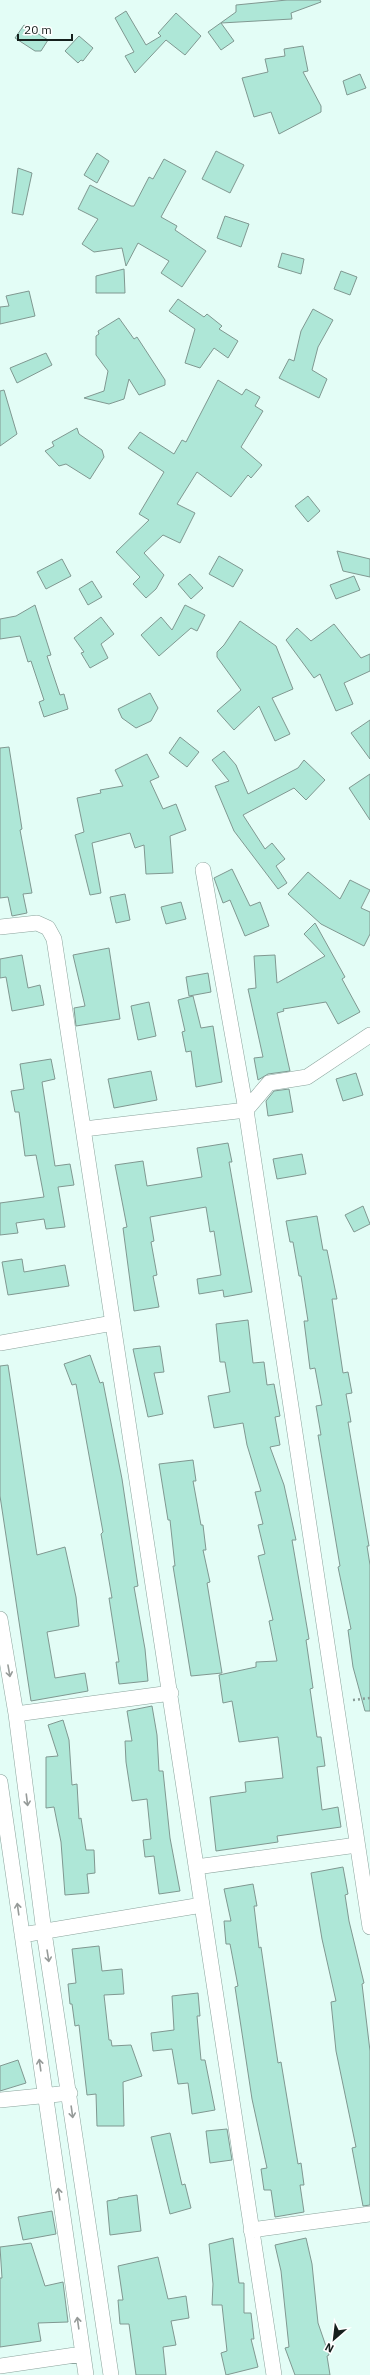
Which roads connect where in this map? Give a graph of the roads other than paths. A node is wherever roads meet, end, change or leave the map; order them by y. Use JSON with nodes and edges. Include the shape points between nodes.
{"nodes":[{"id":1,"x":203,"y":870,"type":"dead end"},
{"id":2,"x":0,"y":927,"type":"edge"},
{"id":3,"x":370,"y":1035,"type":"edge"},
{"id":4,"x":246,"y":1110,"type":"junction"},
{"id":5,"x":84,"y":1129,"type":"junction"},
{"id":6,"x":113,"y":1323,"type":"junction"},
{"id":7,"x":0,"y":1343,"type":"edge"},
{"id":8,"x":0,"y":1619,"type":"edge"},
{"id":9,"x":171,"y":1693,"type":"junction"},
{"id":10,"x":16,"y":1714,"type":"junction"},
{"id":11,"x":0,"y":1782,"type":"edge"},
{"id":12,"x":357,"y":1845,"type":"junction"},
{"id":13,"x":196,"y":1867,"type":"junction"},
{"id":14,"x":202,"y":1905,"type":"junction"},
{"id":15,"x":370,"y":1927,"type":"edge"},
{"id":16,"x":44,"y":1932,"type":"junction"},
{"id":17,"x":22,"y":1935,"type":"junction"},
{"id":18,"x":70,"y":2092,"type":"junction"},
{"id":19,"x":44,"y":2095,"type":"junction"},
{"id":20,"x":0,"y":2100,"type":"edge"},
{"id":21,"x":370,"y":2214,"type":"edge"},
{"id":22,"x":251,"y":2230,"type":"junction"},
{"id":23,"x":82,"y":2354,"type":"junction"},
{"id":24,"x":0,"y":2366,"type":"edge"},
{"id":25,"x":86,"y":2375,"type":"edge"},
{"id":26,"x":110,"y":2375,"type":"edge"},
{"id":27,"x":274,"y":2375,"type":"edge"}],
"edges":[{"from":1,"to":4,"type":"street"},
{"from":2,"to":5,"type":"street","via":[[37,923],[48,928],[54,939]]},
{"from":3,"to":4,"type":"street","via":[[307,1077],[269,1083]]},
{"from":4,"to":5,"type":"street"},
{"from":4,"to":12,"type":"street"},
{"from":5,"to":6,"type":"street"},
{"from":6,"to":7,"type":"street"},
{"from":6,"to":9,"type":"street"},
{"from":8,"to":10,"type":"street","one_way":true},
{"from":9,"to":10,"type":"street"},
{"from":9,"to":13,"type":"street"},
{"from":10,"to":16,"type":"street","one_way":true},
{"from":17,"to":11,"type":"street","one_way":true},
{"from":12,"to":13,"type":"street"},
{"from":12,"to":15,"type":"street"},
{"from":13,"to":14,"type":"street"},
{"from":14,"to":16,"type":"street"},
{"from":14,"to":22,"type":"street"},
{"from":16,"to":17,"type":"street"},
{"from":16,"to":18,"type":"street","one_way":true},
{"from":19,"to":17,"type":"street","one_way":true},
{"from":18,"to":19,"type":"street"},
{"from":18,"to":26,"type":"street","one_way":true},
{"from":19,"to":20,"type":"street"},
{"from":23,"to":19,"type":"street","one_way":true},
{"from":21,"to":22,"type":"street"},
{"from":22,"to":27,"type":"street"},
{"from":23,"to":24,"type":"street"},
{"from":23,"to":25,"type":"street"}]}
